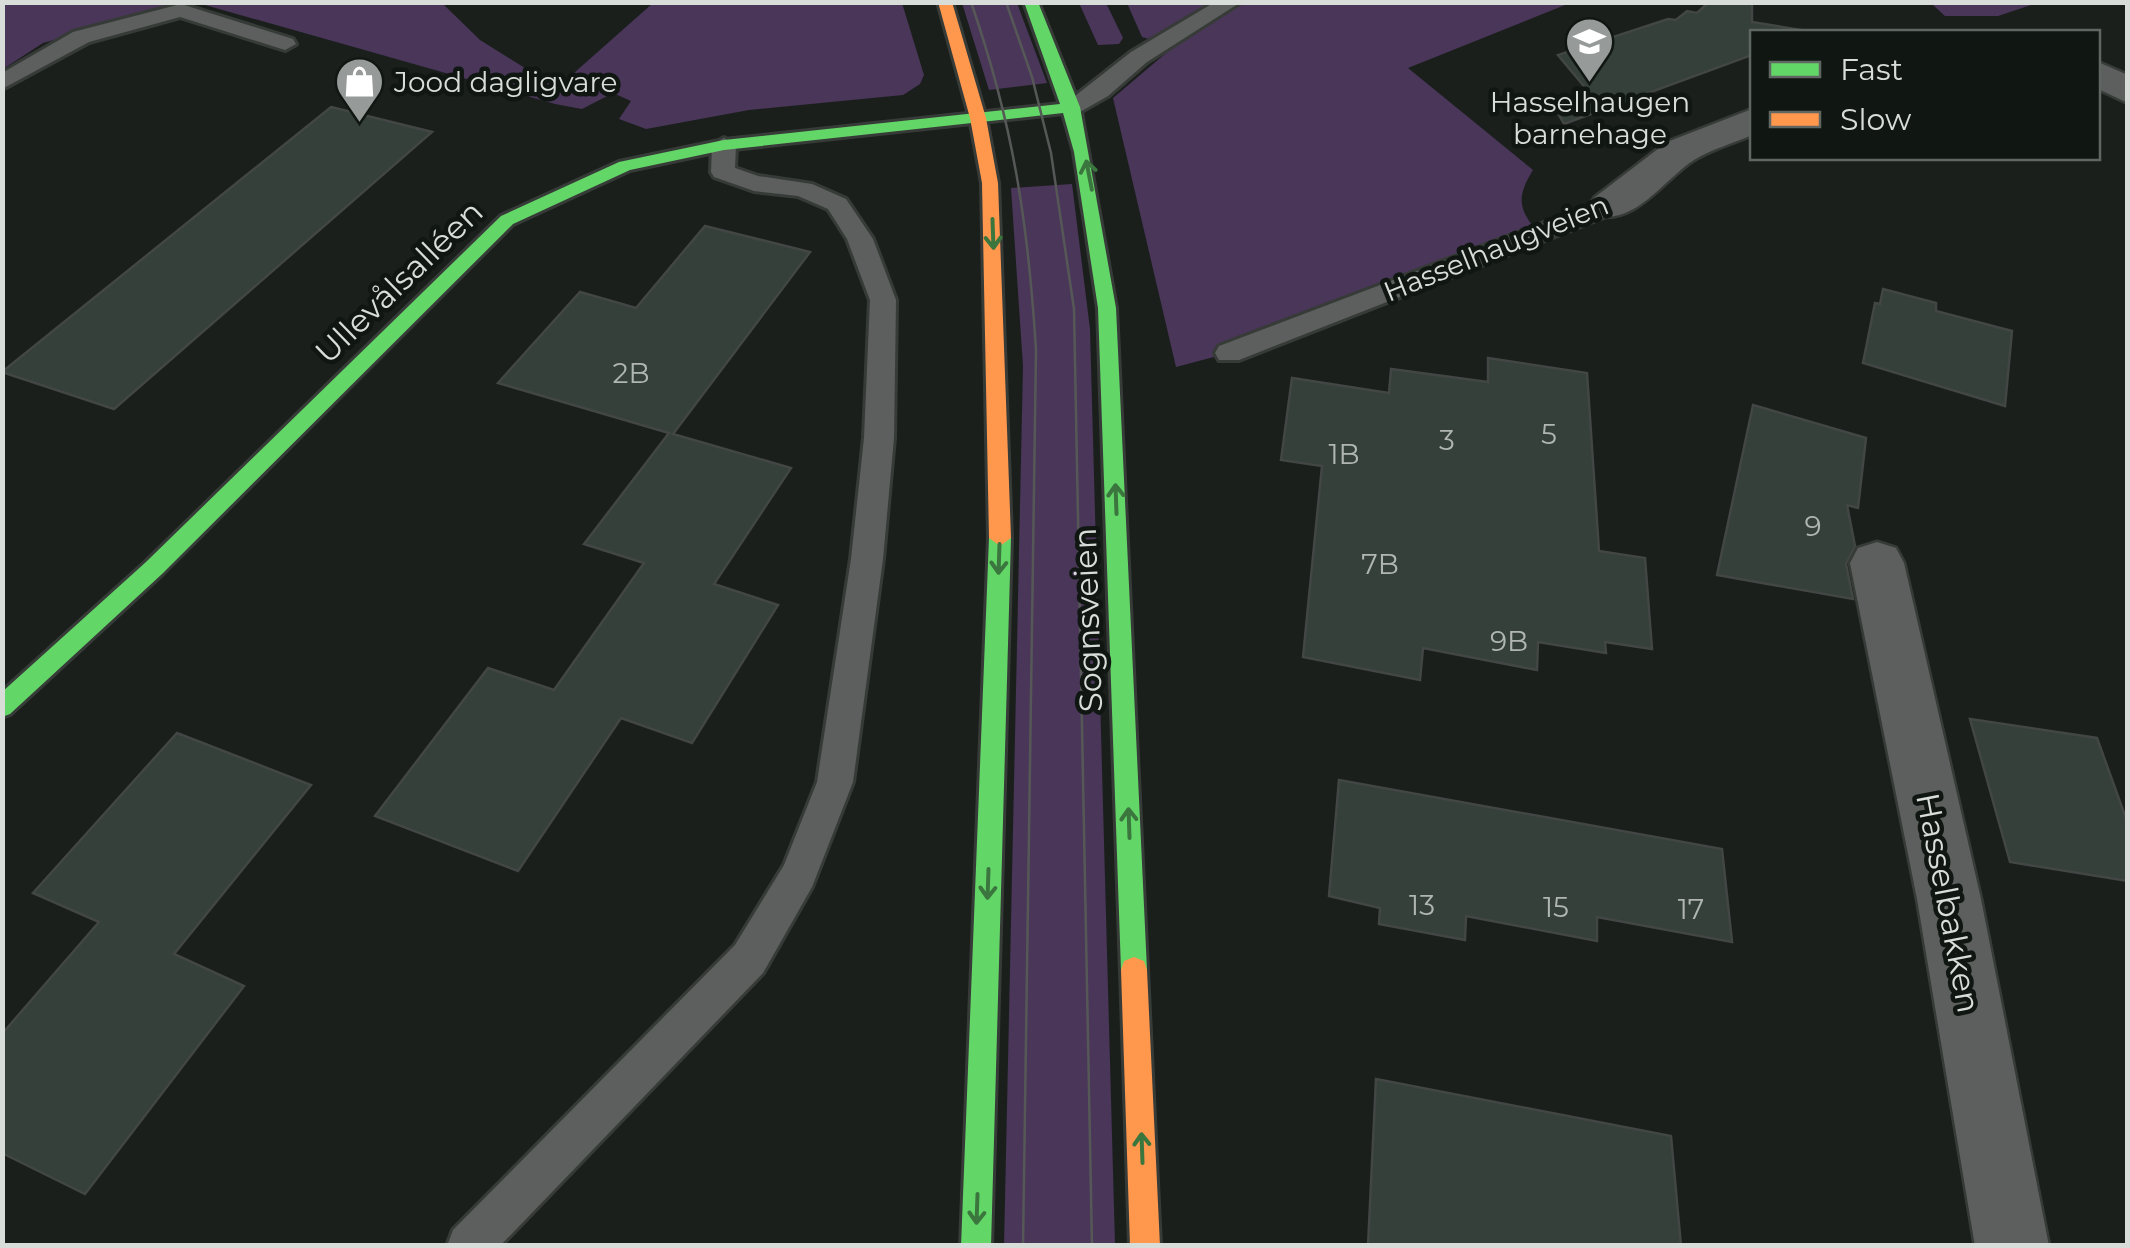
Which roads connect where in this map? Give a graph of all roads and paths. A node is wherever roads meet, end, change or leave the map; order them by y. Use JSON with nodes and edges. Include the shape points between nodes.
{"nodes":[{"id":1,"x":945,"y":2,"type":"edge"},
{"id":2,"x":1031,"y":2,"type":"edge"},
{"id":3,"x":1232,"y":2,"type":"edge"},
{"id":4,"x":285,"y":44,"type":"dead end"},
{"id":5,"x":2100,"y":74,"type":"edge"},
{"id":6,"x":2,"y":82,"type":"edge"},
{"id":7,"x":2128,"y":92,"type":"edge"},
{"id":8,"x":1072,"y":107,"type":"junction"},
{"id":9,"x":978,"y":118,"type":"junction"},
{"id":10,"x":1750,"y":122,"type":"edge"},
{"id":11,"x":724,"y":145,"type":"junction"},
{"id":12,"x":1610,"y":206,"type":"joint"},
{"id":13,"x":1229,"y":353,"type":"dead end"},
{"id":14,"x":1877,"y":563,"type":"dead end"},
{"id":15,"x":2,"y":707,"type":"edge"},
{"id":16,"x":469,"y":1246,"type":"edge"},
{"id":17,"x":976,"y":1246,"type":"edge"},
{"id":18,"x":1145,"y":1246,"type":"edge"},
{"id":19,"x":2012,"y":1246,"type":"edge"}],
"edges":[{"from":1,"to":9,"type":"main road"},
{"from":2,"to":8,"type":"main road","name":"Sognsveien"},
{"from":3,"to":8,"type":"lane"},
{"from":4,"to":6,"type":"lane","via":[[181,10],[81,37]]},
{"from":5,"to":7,"type":"street"},
{"from":8,"to":9,"type":"main road","name":"Ullevålsalléen"},
{"from":18,"to":8,"type":"main road","name":"Sognsveien","one_way":true,"via":[[1109,339],[1089,174]]},
{"from":9,"to":11,"type":"main road","name":"Ullevålsalléen"},
{"from":9,"to":17,"type":"main road","one_way":true,"via":[[990,183],[1000,525]]},
{"from":10,"to":12,"type":"street","name":"Hasselhaugveien","via":[[1682,151]]},
{"from":11,"to":15,"type":"main road","name":"Ullevålsalléen","via":[[625,166],[507,220],[154,568]]},
{"from":11,"to":16,"type":"lane","via":[[723,172],[803,189],[837,204],[860,239],[883,300],[880,438],[836,782],[799,875],[748,959]]},
{"from":12,"to":13,"type":"lane","name":"Hasselhaugveien"},
{"from":14,"to":19,"type":"street","name":"Hasselbakken","via":[[1949,899]]}]}
